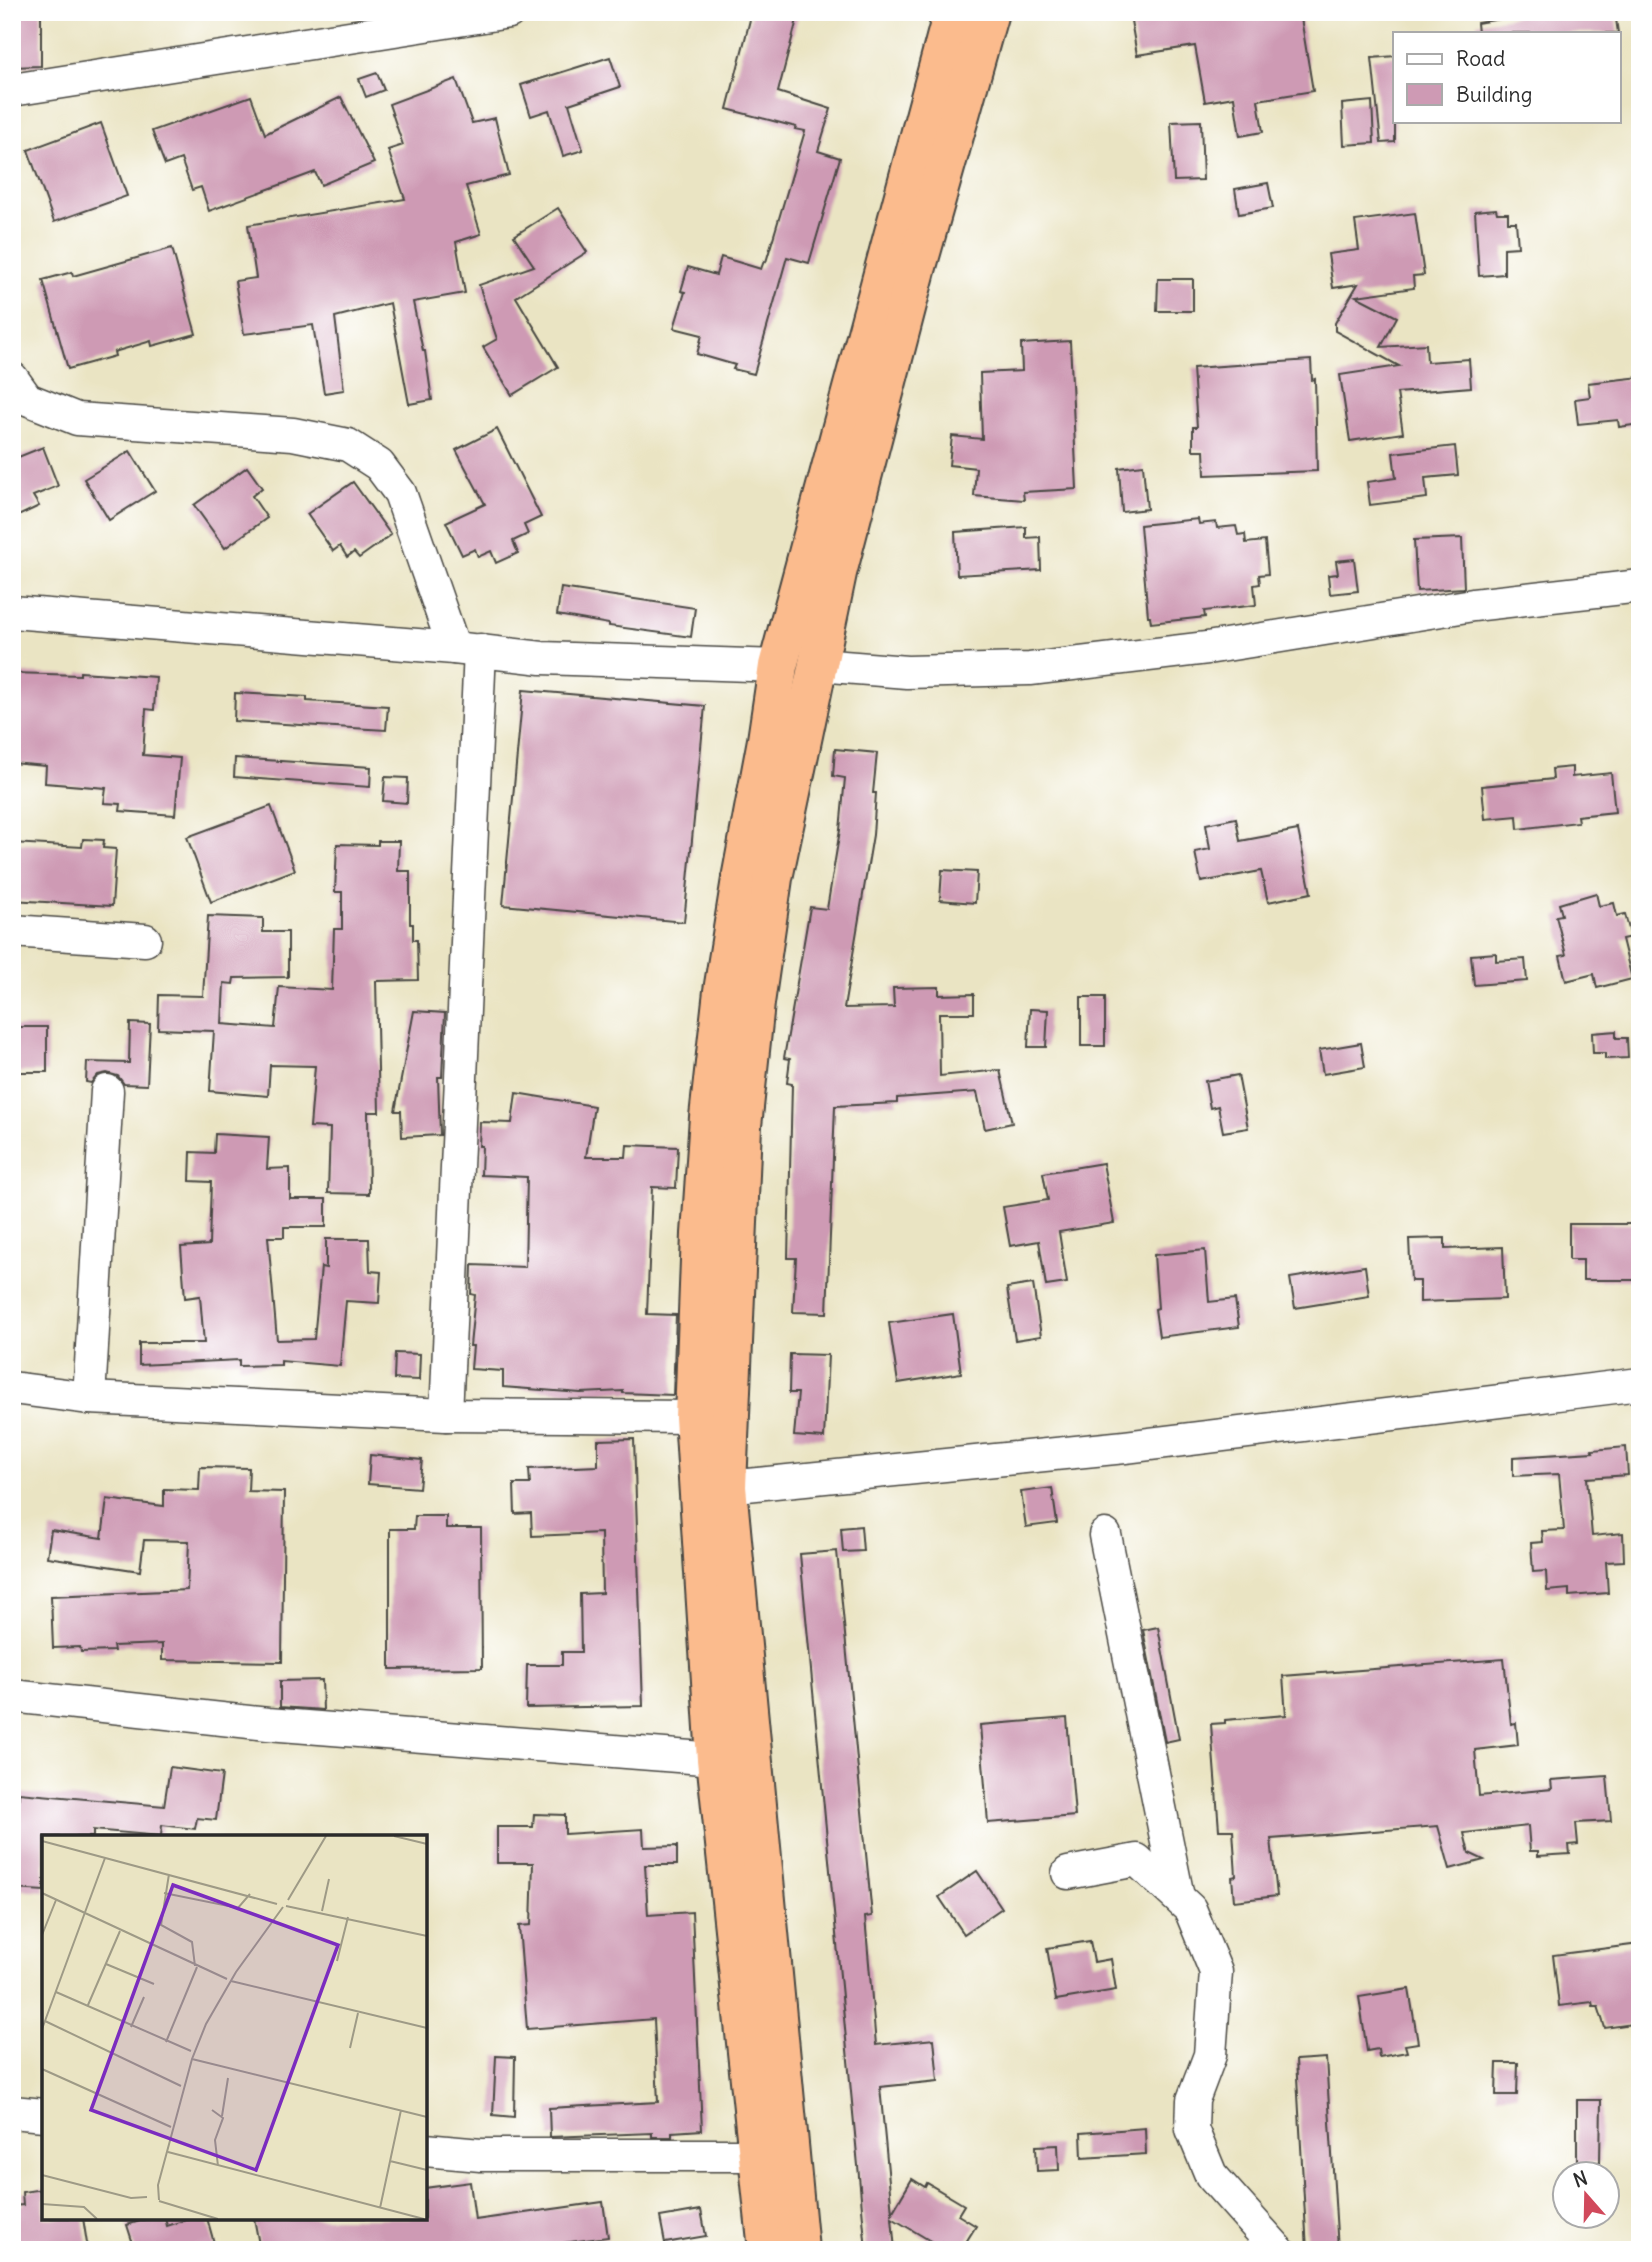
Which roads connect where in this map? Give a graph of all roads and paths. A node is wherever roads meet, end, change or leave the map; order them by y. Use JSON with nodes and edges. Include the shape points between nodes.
{"nodes":[{"id":1,"x":509,"y":12,"type":"edge"},
{"id":2,"x":953,"y":12,"type":"edge"},
{"id":3,"x":989,"y":12,"type":"edge"},
{"id":4,"x":12,"y":90,"type":"edge"},
{"id":5,"x":12,"y":378,"type":"edge"},
{"id":6,"x":1640,"y":586,"type":"edge"},
{"id":7,"x":12,"y":612,"type":"edge"},
{"id":8,"x":467,"y":649,"type":"junction"},
{"id":9,"x":818,"y":665,"type":"junction"},
{"id":10,"x":778,"y":666,"type":"junction"},
{"id":11,"x":12,"y":931,"type":"edge"},
{"id":12,"x":145,"y":940,"type":"dead end"},
{"id":13,"x":107,"y":1091,"type":"dead end"},
{"id":14,"x":1640,"y":1384,"type":"edge"},
{"id":15,"x":12,"y":1388,"type":"edge"},
{"id":16,"x":89,"y":1398,"type":"junction"},
{"id":17,"x":446,"y":1415,"type":"junction"},
{"id":18,"x":694,"y":1417,"type":"junction"},
{"id":19,"x":727,"y":1487,"type":"junction"},
{"id":20,"x":1105,"y":1535,"type":"dead end"},
{"id":21,"x":12,"y":1696,"type":"edge"},
{"id":22,"x":716,"y":1759,"type":"junction"},
{"id":23,"x":1068,"y":1873,"type":"dead end"},
{"id":24,"x":1178,"y":1897,"type":"junction"},
{"id":25,"x":12,"y":2112,"type":"edge"},
{"id":26,"x":42,"y":2115,"type":"edge"},
{"id":27,"x":427,"y":2150,"type":"edge"},
{"id":28,"x":759,"y":2155,"type":"junction"},
{"id":29,"x":768,"y":2250,"type":"edge"},
{"id":30,"x":799,"y":2250,"type":"edge"},
{"id":31,"x":1278,"y":2250,"type":"edge"}],
"edges":[{"from":1,"to":4,"type":"street"},
{"from":2,"to":10,"type":"highway"},
{"from":3,"to":9,"type":"highway","via":[[875,424]]},
{"from":5,"to":8,"type":"street","via":[[27,399],[77,419],[293,434],[348,445],[379,465],[400,494]]},
{"from":6,"to":9,"type":"street","via":[[1473,605],[1207,648],[1030,669],[907,672]]},
{"from":7,"to":8,"type":"street"},
{"from":8,"to":10,"type":"street","via":[[542,658]]},
{"from":8,"to":17,"type":"street"},
{"from":9,"to":19,"type":"highway","via":[[773,878],[754,1017],[742,1126]]},
{"from":10,"to":18,"type":"highway","via":[[727,966],[709,1117]]},
{"from":11,"to":12,"type":"street"},
{"from":13,"to":16,"type":"street"},
{"from":14,"to":19,"type":"street","via":[[1125,1447]]},
{"from":15,"to":16,"type":"street"},
{"from":16,"to":17,"type":"street"},
{"from":17,"to":18,"type":"street"},
{"from":18,"to":22,"type":"highway"},
{"from":19,"to":30,"type":"highway"},
{"from":20,"to":24,"type":"street"},
{"from":21,"to":22,"type":"street","via":[[268,1724]]},
{"from":22,"to":28,"type":"highway"},
{"from":23,"to":24,"type":"street","via":[[1137,1860]]},
{"from":24,"to":31,"type":"street","via":[[1191,1909],[1216,1972],[1210,2055],[1193,2100],[1192,2129],[1211,2175]]},
{"from":25,"to":26,"type":"street"},
{"from":27,"to":28,"type":"street","via":[[481,2155]]},
{"from":28,"to":29,"type":"highway"}]}
